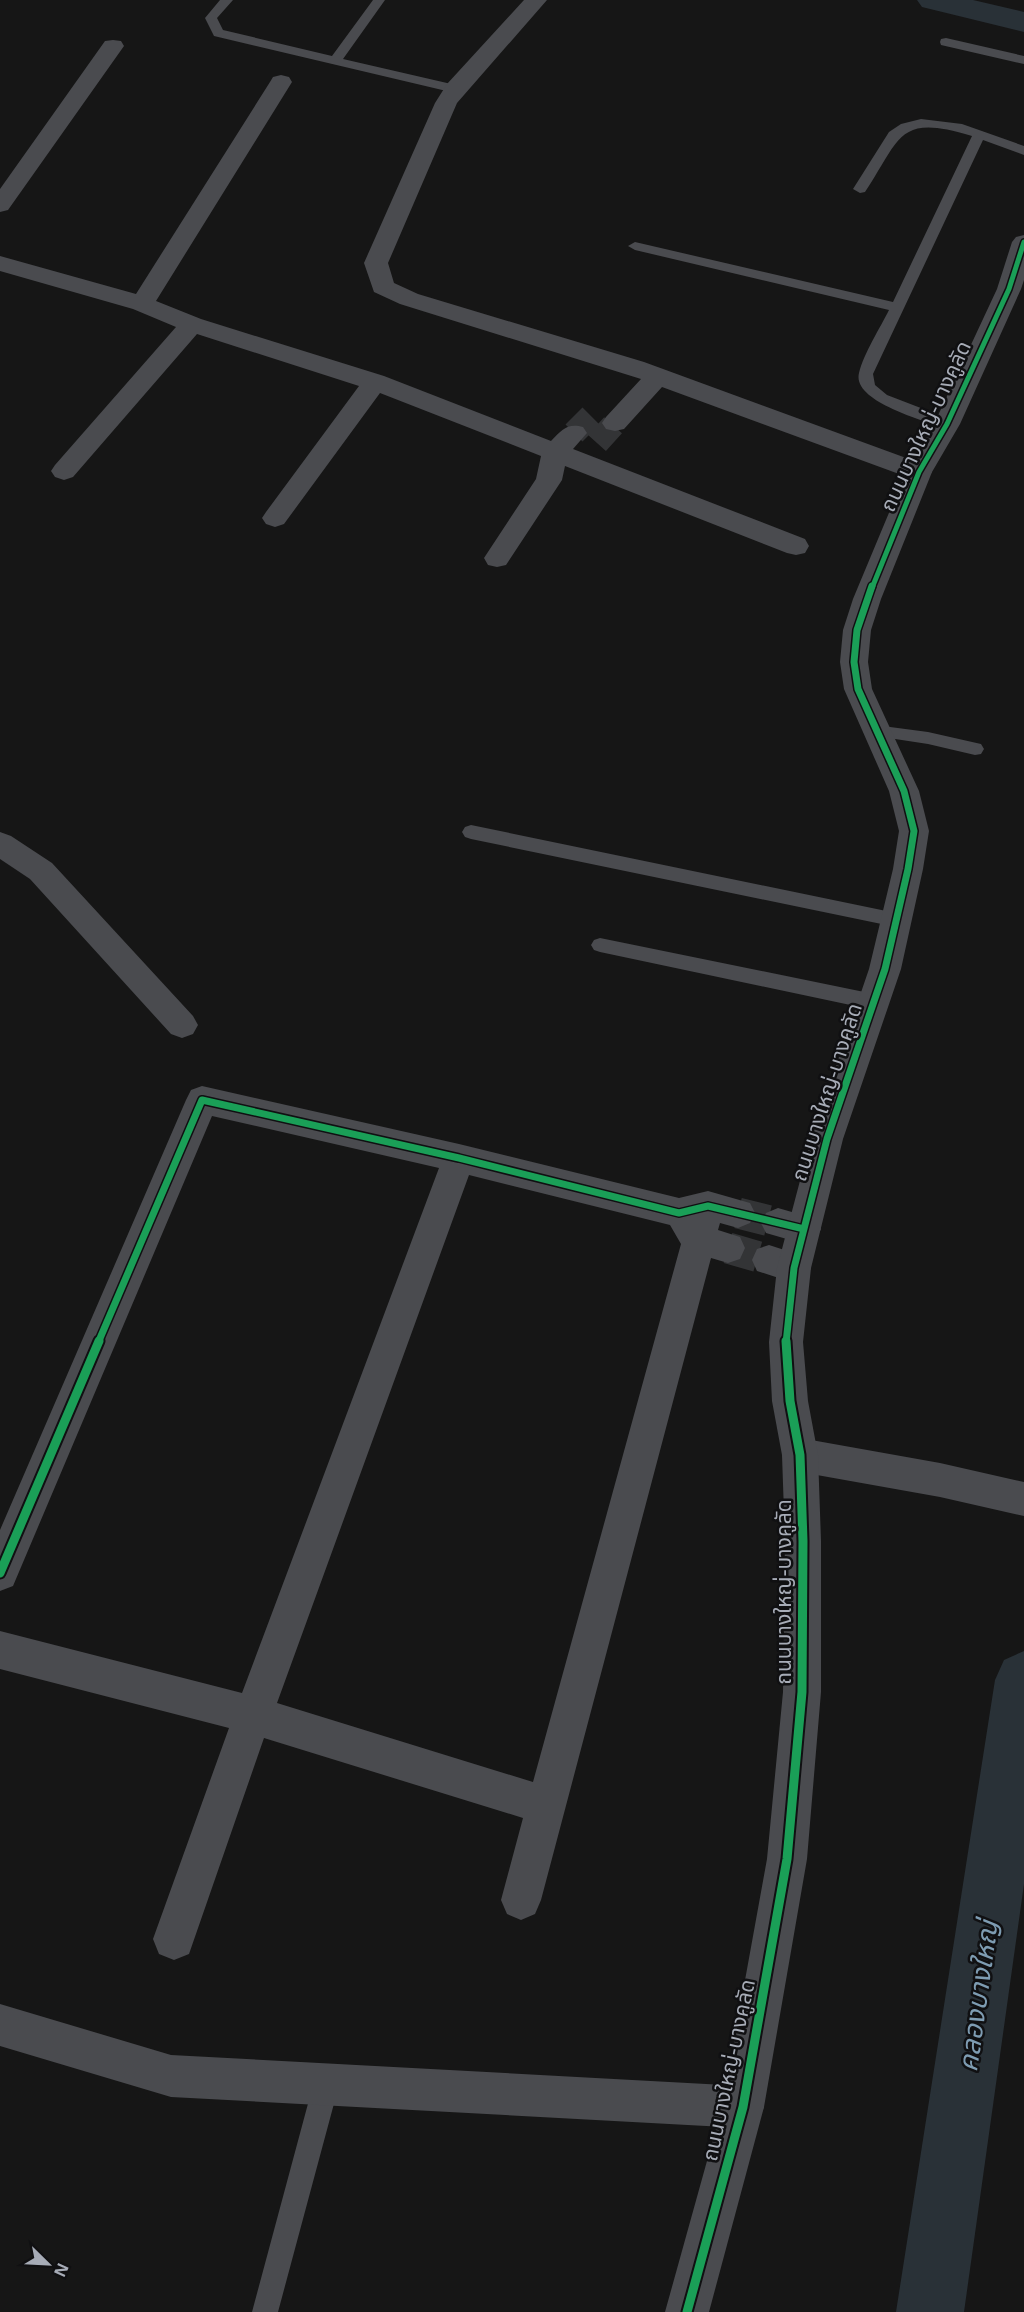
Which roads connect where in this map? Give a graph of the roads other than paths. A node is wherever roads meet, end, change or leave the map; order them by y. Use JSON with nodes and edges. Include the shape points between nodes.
{"nodes":[{"id":1,"x":227,"y":0,"type":"edge"},
{"id":2,"x":379,"y":0,"type":"edge"},
{"id":3,"x":536,"y":0,"type":"edge"},
{"id":4,"x":946,"y":42,"type":"dead end"},
{"id":5,"x":113,"y":46,"type":"dead end"},
{"id":6,"x":1024,"y":60,"type":"edge"},
{"id":7,"x":334,"y":61,"type":"junction"},
{"id":8,"x":281,"y":82,"type":"dead end"},
{"id":9,"x":455,"y":89,"type":"junction"},
{"id":10,"x":979,"y":135,"type":"junction"},
{"id":11,"x":1024,"y":151,"type":"edge"},
{"id":12,"x":860,"y":189,"type":"dead end"},
{"id":13,"x":0,"y":205,"type":"edge"},
{"id":14,"x":1024,"y":242,"type":"edge"},
{"id":15,"x":635,"y":246,"type":"dead end"},
{"id":16,"x":0,"y":264,"type":"edge"},
{"id":17,"x":142,"y":304,"type":"junction"},
{"id":18,"x":896,"y":307,"type":"junction"},
{"id":19,"x":192,"y":324,"type":"junction"},
{"id":20,"x":646,"y":372,"type":"junction"},
{"id":21,"x":375,"y":382,"type":"junction"},
{"id":22,"x":604,"y":418,"type":"tunnel mouth"},
{"id":23,"x":947,"y":424,"type":"junction"},
{"id":24,"x":555,"y":453,"type":"junction"},
{"id":25,"x":579,"y":462,"type":"junction"},
{"id":26,"x":64,"y":471,"type":"dead end"},
{"id":27,"x":918,"y":472,"type":"junction"},
{"id":28,"x":549,"y":480,"type":"junction"},
{"id":29,"x":274,"y":518,"type":"dead end"},
{"id":30,"x":796,"y":546,"type":"dead end"},
{"id":31,"x":497,"y":558,"type":"dead end"},
{"id":32,"x":875,"y":730,"type":"junction"},
{"id":33,"x":975,"y":749,"type":"dead end"},
{"id":34,"x":471,"y":832,"type":"dead end"},
{"id":35,"x":0,"y":844,"type":"edge"},
{"id":36,"x":896,"y":920,"type":"junction"},
{"id":37,"x":600,"y":945,"type":"dead end"},
{"id":38,"x":874,"y":1002,"type":"junction"},
{"id":39,"x":182,"y":1025,"type":"dead end"},
{"id":40,"x":459,"y":1158,"type":"junction"},
{"id":41,"x":800,"y":1455,"type":"junction"},
{"id":42,"x":1024,"y":1499,"type":"edge"},
{"id":43,"x":0,"y":1572,"type":"edge"},
{"id":44,"x":0,"y":1650,"type":"edge"},
{"id":45,"x":253,"y":1715,"type":"junction"},
{"id":46,"x":548,"y":1806,"type":"junction"},
{"id":47,"x":521,"y":1900,"type":"dead end"},
{"id":48,"x":174,"y":1939,"type":"dead end"},
{"id":49,"x":0,"y":2025,"type":"edge"},
{"id":50,"x":326,"y":2085,"type":"junction"},
{"id":51,"x":743,"y":2107,"type":"junction"},
{"id":52,"x":265,"y":2312,"type":"edge"},
{"id":53,"x":687,"y":2312,"type":"edge"}],
"edges":[{"from":1,"to":7,"type":"lane","via":[[211,18],[218,33]]},
{"from":2,"to":7,"type":"lane"},
{"from":3,"to":9,"type":"street"},
{"from":4,"to":6,"type":"lane"},
{"from":5,"to":13,"type":"street"},
{"from":7,"to":9,"type":"lane"},
{"from":8,"to":17,"type":"street"},
{"from":9,"to":20,"type":"street","via":[[376,263],[383,287],[409,299]]},
{"from":10,"to":11,"type":"lane"},
{"from":10,"to":12,"type":"lane","via":[[939,122],[913,123],[895,133]]},
{"from":10,"to":18,"type":"lane"},
{"from":14,"to":23,"type":"street","name":"ถนนบางใหญ่-บางคูลัด","via":[[1009,289]]},
{"from":15,"to":18,"type":"lane"},
{"from":16,"to":17,"type":"street"},
{"from":17,"to":19,"type":"street"},
{"from":18,"to":23,"type":"lane","via":[[866,374],[868,387],[882,398]]},
{"from":19,"to":21,"type":"street"},
{"from":19,"to":26,"type":"street"},
{"from":20,"to":22,"type":"street"},
{"from":20,"to":27,"type":"street"},
{"from":21,"to":24,"type":"street"},
{"from":21,"to":29,"type":"street"},
{"from":23,"to":27,"type":"street","name":"ถนนบางใหญ่-บางคูลัด"},
{"from":24,"to":25,"type":"street"},
{"from":24,"to":25,"type":"street","via":[[586,438]]},
{"from":24,"to":28,"type":"street"},
{"from":25,"to":28,"type":"street"},
{"from":25,"to":30,"type":"street"},
{"from":27,"to":32,"type":"street","name":"ถนนบางใหญ่-บางคูลัด","via":[[858,630],[854,662],[858,689]]},
{"from":28,"to":31,"type":"street"},
{"from":32,"to":33,"type":"lane"},
{"from":32,"to":36,"type":"street","name":"ถนนบางใหญ่-บางคูลัด","via":[[904,791],[914,831]]},
{"from":34,"to":36,"type":"lane"},
{"from":35,"to":39,"type":"street","via":[[41,871]]},
{"from":36,"to":38,"type":"street","name":"ถนนบางใหญ่-บางคูลัด"},
{"from":37,"to":38,"type":"lane"},
{"from":38,"to":41,"type":"street","name":"ถนนบางใหญ่-บางคูลัด","via":[[827,1139],[791,1226],[782,1264],[790,1401]]},
{"from":40,"to":43,"type":"street","via":[[202,1100]]},
{"from":40,"to":45,"type":"street"},
{"from":40,"to":46,"type":"street","via":[[710,1224]]},
{"from":41,"to":42,"type":"street"},
{"from":41,"to":51,"type":"street","name":"ถนนบางใหญ่-บางคูลัด","via":[[802,1692],[787,1859]]},
{"from":44,"to":45,"type":"street"},
{"from":45,"to":46,"type":"street"},
{"from":45,"to":48,"type":"street"},
{"from":46,"to":47,"type":"street"},
{"from":49,"to":50,"type":"street","via":[[171,2076]]},
{"from":50,"to":51,"type":"street"},
{"from":50,"to":52,"type":"lane"},
{"from":51,"to":53,"type":"street","name":"ถนนบางใหญ่-บางคูลัด"}]}
